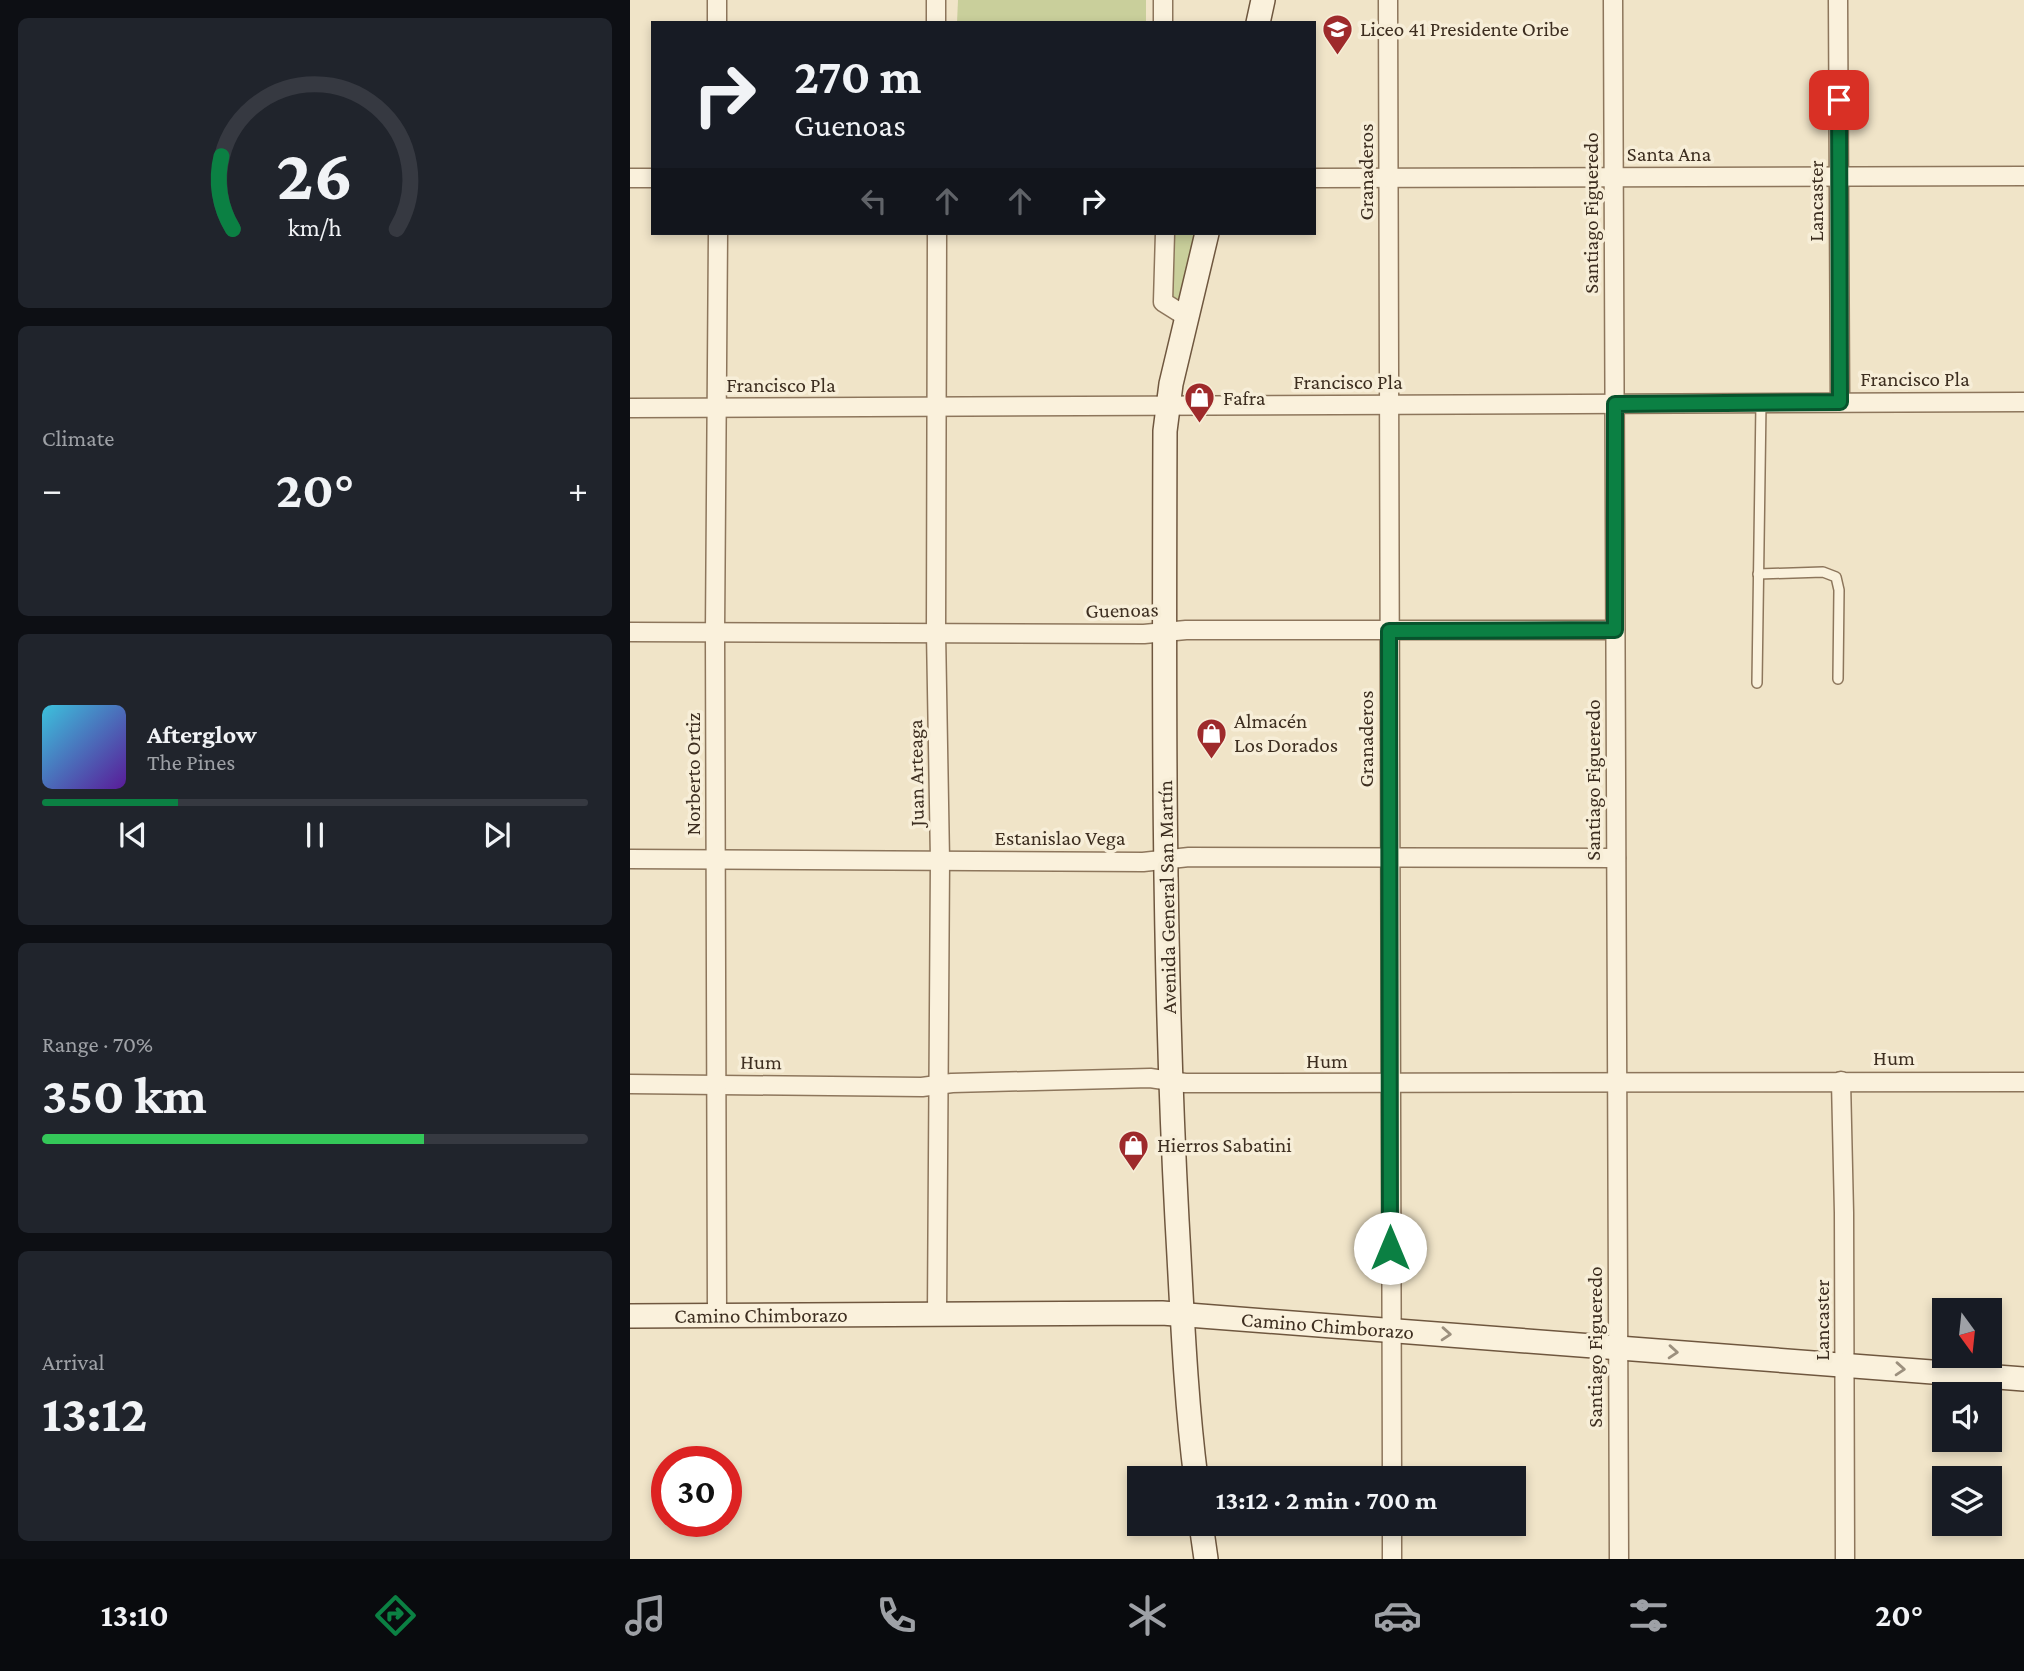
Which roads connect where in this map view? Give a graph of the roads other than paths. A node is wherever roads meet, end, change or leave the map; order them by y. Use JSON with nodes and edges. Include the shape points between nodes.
{"nodes":[{"id":1,"x":717,"y":0,"type":"edge"},
{"id":2,"x":936,"y":0,"type":"edge"},
{"id":3,"x":1163,"y":0,"type":"edge"},
{"id":4,"x":1263,"y":0,"type":"edge"},
{"id":5,"x":1388,"y":0,"type":"edge"},
{"id":6,"x":1613,"y":0,"type":"edge"},
{"id":7,"x":1838,"y":0,"type":"edge"},
{"id":8,"x":718,"y":21,"type":"edge"},
{"id":9,"x":936,"y":21,"type":"edge"},
{"id":10,"x":1163,"y":21,"type":"edge"},
{"id":11,"x":1258,"y":21,"type":"edge"},
{"id":12,"x":1839,"y":176,"type":"junction"},
{"id":13,"x":2024,"y":176,"type":"edge"},
{"id":14,"x":1388,"y":177,"type":"junction"},
{"id":15,"x":1614,"y":177,"type":"junction"},
{"id":16,"x":630,"y":178,"type":"edge"},
{"id":17,"x":651,"y":178,"type":"edge"},
{"id":18,"x":1316,"y":178,"type":"edge"},
{"id":19,"x":718,"y":235,"type":"edge"},
{"id":20,"x":937,"y":235,"type":"edge"},
{"id":21,"x":1165,"y":235,"type":"edge"},
{"id":22,"x":1206,"y":235,"type":"edge"},
{"id":23,"x":1186,"y":317,"type":"junction"},
{"id":24,"x":1840,"y":402,"type":"junction"},
{"id":25,"x":2024,"y":402,"type":"edge"},
{"id":26,"x":1761,"y":403,"type":"junction"},
{"id":27,"x":1389,"y":404,"type":"junction"},
{"id":28,"x":1615,"y":404,"type":"junction"},
{"id":29,"x":1168,"y":406,"type":"junction"},
{"id":30,"x":717,"y":407,"type":"junction"},
{"id":31,"x":937,"y":407,"type":"junction"},
{"id":32,"x":630,"y":408,"type":"edge"},
{"id":33,"x":1758,"y":573,"type":"junction"},
{"id":34,"x":1615,"y":630,"type":"junction"},
{"id":35,"x":1389,"y":631,"type":"junction"},
{"id":36,"x":630,"y":632,"type":"edge"},
{"id":37,"x":715,"y":632,"type":"junction"},
{"id":38,"x":936,"y":632,"type":"junction"},
{"id":39,"x":1164,"y":632,"type":"junction"},
{"id":40,"x":1838,"y":679,"type":"dead end"},
{"id":41,"x":1757,"y":683,"type":"dead end"},
{"id":42,"x":1616,"y":858,"type":"junction"},
{"id":43,"x":630,"y":859,"type":"edge"},
{"id":44,"x":1166,"y":859,"type":"junction"},
{"id":45,"x":1389,"y":859,"type":"junction"},
{"id":46,"x":716,"y":860,"type":"junction"},
{"id":47,"x":940,"y":860,"type":"junction"},
{"id":48,"x":1170,"y":1081,"type":"junction"},
{"id":49,"x":1841,"y":1081,"type":"junction"},
{"id":50,"x":2024,"y":1082,"type":"edge"},
{"id":51,"x":1617,"y":1083,"type":"junction"},
{"id":52,"x":630,"y":1084,"type":"edge"},
{"id":53,"x":718,"y":1084,"type":"junction"},
{"id":54,"x":938,"y":1084,"type":"junction"},
{"id":55,"x":1389,"y":1084,"type":"junction"},
{"id":56,"x":937,"y":1313,"type":"junction"},
{"id":57,"x":1183,"y":1314,"type":"junction"},
{"id":58,"x":716,"y":1315,"type":"junction"},
{"id":59,"x":630,"y":1316,"type":"edge"},
{"id":60,"x":1391,"y":1330,"type":"junction"},
{"id":61,"x":1618,"y":1348,"type":"junction"},
{"id":62,"x":1844,"y":1365,"type":"junction"},
{"id":63,"x":2024,"y":1379,"type":"edge"},
{"id":64,"x":1195,"y":1466,"type":"edge"},
{"id":65,"x":1392,"y":1466,"type":"edge"},
{"id":66,"x":1203,"y":1536,"type":"edge"},
{"id":67,"x":1392,"y":1536,"type":"edge"},
{"id":68,"x":1206,"y":1559,"type":"edge"},
{"id":69,"x":1392,"y":1559,"type":"edge"},
{"id":70,"x":1619,"y":1559,"type":"edge"},
{"id":71,"x":1845,"y":1559,"type":"edge"}],
"edges":[{"from":1,"to":8,"type":"street"},
{"from":2,"to":9,"type":"street"},
{"from":3,"to":10,"type":"street"},
{"from":4,"to":11,"type":"street"},
{"from":5,"to":14,"type":"street","name":"Granaderos"},
{"from":6,"to":15,"type":"street","name":"Santiago Figueredo"},
{"from":7,"to":12,"type":"street","name":"Lancaster"},
{"from":12,"to":13,"type":"street","name":"Santa Ana"},
{"from":12,"to":15,"type":"street","name":"Santa Ana"},
{"from":12,"to":24,"type":"street","name":"Lancaster"},
{"from":14,"to":15,"type":"street","name":"Santa Ana"},
{"from":14,"to":18,"type":"street","name":"Santa Ana"},
{"from":14,"to":27,"type":"street","name":"Granaderos"},
{"from":15,"to":28,"type":"street","name":"Santiago Figueredo"},
{"from":16,"to":17,"type":"street"},
{"from":19,"to":30,"type":"street","name":"Norberto Ortiz"},
{"from":20,"to":31,"type":"street","name":"Juan Arteaga"},
{"from":21,"to":23,"type":"street","via":[[1163,302]]},
{"from":22,"to":23,"type":"street","name":"Avenida General San Martín"},
{"from":23,"to":29,"type":"street","name":"Avenida General San Martín"},
{"from":24,"to":25,"type":"street","name":"Francisco Pla"},
{"from":24,"to":26,"type":"street","name":"Francisco Pla"},
{"from":26,"to":28,"type":"street","name":"Francisco Pla"},
{"from":26,"to":33,"type":"lane"},
{"from":27,"to":28,"type":"street","name":"Francisco Pla"},
{"from":27,"to":29,"type":"street","name":"Francisco Pla"},
{"from":27,"to":35,"type":"street","name":"Granaderos"},
{"from":28,"to":34,"type":"street","name":"Santiago Figueredo"},
{"from":29,"to":31,"type":"street","name":"Francisco Pla"},
{"from":29,"to":39,"type":"street","name":"Avenida General San Martín"},
{"from":30,"to":31,"type":"street","name":"Francisco Pla"},
{"from":30,"to":32,"type":"street","name":"Francisco Pla"},
{"from":30,"to":37,"type":"street","name":"Norberto Ortiz"},
{"from":31,"to":38,"type":"street","name":"Juan Arteaga"},
{"from":33,"to":40,"type":"lane","via":[[1823,572],[1836,577]]},
{"from":33,"to":41,"type":"lane"},
{"from":34,"to":35,"type":"street","name":"Guenoas"},
{"from":34,"to":42,"type":"street","name":"Santiago Figueredo"},
{"from":35,"to":39,"type":"street","name":"Guenoas"},
{"from":35,"to":45,"type":"street","name":"Granaderos"},
{"from":36,"to":37,"type":"street","name":"Guenoas"},
{"from":37,"to":38,"type":"street","name":"Guenoas"},
{"from":37,"to":46,"type":"street","name":"Norberto Ortiz"},
{"from":38,"to":39,"type":"street","name":"Guenoas"},
{"from":38,"to":47,"type":"street","name":"Juan Arteaga"},
{"from":39,"to":44,"type":"street","name":"Avenida General San Martín"},
{"from":42,"to":45,"type":"street","name":"Estanislao Vega"},
{"from":42,"to":51,"type":"street","name":"Santiago Figueredo"},
{"from":43,"to":46,"type":"street","name":"Estanislao Vega"},
{"from":44,"to":45,"type":"street","name":"Estanislao Vega"},
{"from":44,"to":47,"type":"street","name":"Estanislao Vega"},
{"from":44,"to":48,"type":"street","name":"Avenida General San Martín"},
{"from":45,"to":55,"type":"street","name":"Granaderos"},
{"from":46,"to":47,"type":"street","name":"Estanislao Vega"},
{"from":46,"to":53,"type":"street","name":"Norberto Ortiz"},
{"from":47,"to":54,"type":"street","name":"Juan Arteaga"},
{"from":48,"to":54,"type":"street","name":"Hum"},
{"from":48,"to":55,"type":"street","name":"Hum"},
{"from":48,"to":57,"type":"street","name":"Avenida General San Martín"},
{"from":49,"to":50,"type":"street","name":"Hum"},
{"from":49,"to":51,"type":"street","name":"Hum"},
{"from":49,"to":62,"type":"street","name":"Lancaster"},
{"from":51,"to":55,"type":"street","name":"Hum"},
{"from":51,"to":61,"type":"street","name":"Santiago Figueredo"},
{"from":52,"to":53,"type":"street","name":"Hum"},
{"from":53,"to":54,"type":"street","name":"Hum"},
{"from":53,"to":58,"type":"street","name":"Norberto Ortiz"},
{"from":54,"to":56,"type":"street","name":"Juan Arteaga"},
{"from":55,"to":60,"type":"street","name":"Granaderos"},
{"from":56,"to":57,"type":"street","name":"Camino Chimborazo"},
{"from":56,"to":58,"type":"street","name":"Camino Chimborazo"},
{"from":57,"to":60,"type":"street","name":"Camino Chimborazo"},
{"from":57,"to":64,"type":"street","name":"Avenida General San Martín"},
{"from":58,"to":59,"type":"street","name":"Camino Chimborazo"},
{"from":60,"to":61,"type":"street","name":"Camino Chimborazo","one_way":true},
{"from":60,"to":65,"type":"street","name":"Granaderos"},
{"from":61,"to":62,"type":"street","name":"Camino Chimborazo","one_way":true},
{"from":61,"to":70,"type":"street","name":"Santiago Figueredo"},
{"from":62,"to":63,"type":"street","name":"Camino Chimborazo","one_way":true},
{"from":62,"to":71,"type":"street","name":"Lancaster"},
{"from":66,"to":68,"type":"street"},
{"from":67,"to":69,"type":"street"}]}
